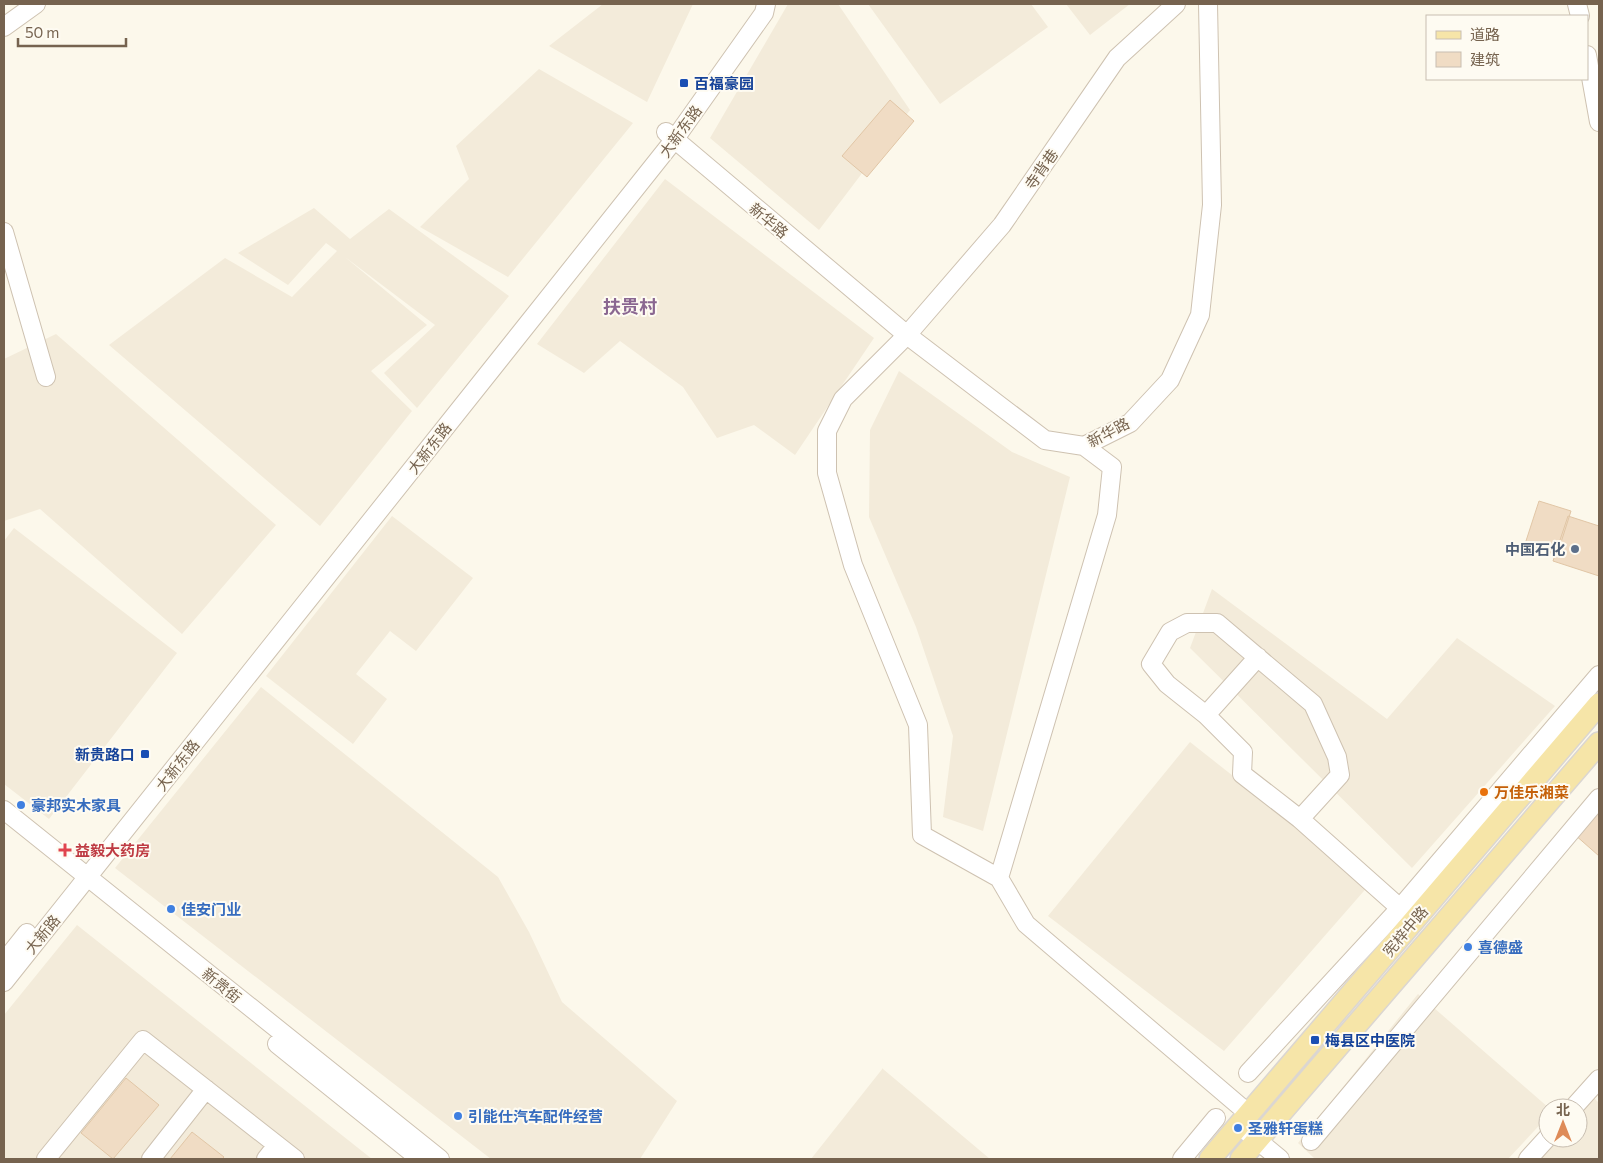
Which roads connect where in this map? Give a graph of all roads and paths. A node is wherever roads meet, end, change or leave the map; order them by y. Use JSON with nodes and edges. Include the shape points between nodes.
{"nodes":[{"id":1,"x":36,"y":4,"type":"edge"},
{"id":2,"x":755,"y":4,"type":"edge"},
{"id":3,"x":766,"y":4,"type":"edge"},
{"id":4,"x":1176,"y":4,"type":"edge"},
{"id":5,"x":1208,"y":4,"type":"edge"},
{"id":6,"x":4,"y":27,"type":"edge"},
{"id":7,"x":1588,"y":61,"type":"edge"},
{"id":8,"x":1599,"y":122,"type":"edge"},
{"id":9,"x":670,"y":136,"type":"junction"},
{"id":10,"x":4,"y":232,"type":"edge"},
{"id":11,"x":907,"y":335,"type":"junction"},
{"id":12,"x":46,"y":377,"type":"dead end"},
{"id":13,"x":1084,"y":446,"type":"junction"},
{"id":14,"x":1258,"y":657,"type":"junction"},
{"id":15,"x":1599,"y":675,"type":"edge"},
{"id":16,"x":1599,"y":704,"type":"edge"},
{"id":17,"x":1206,"y":715,"type":"junction"},
{"id":18,"x":1599,"y":744,"type":"edge"},
{"id":19,"x":1599,"y":798,"type":"edge"},
{"id":20,"x":4,"y":810,"type":"edge"},
{"id":21,"x":1300,"y":819,"type":"junction"},
{"id":22,"x":4,"y":825,"type":"edge"},
{"id":23,"x":80,"y":878,"type":"junction"},
{"id":24,"x":998,"y":878,"type":"junction"},
{"id":25,"x":1400,"y":908,"type":"junction"},
{"id":26,"x":4,"y":962,"type":"edge"},
{"id":27,"x":4,"y":982,"type":"edge"},
{"id":28,"x":1248,"y":1072,"type":"dead end"},
{"id":29,"x":1599,"y":1079,"type":"edge"},
{"id":30,"x":206,"y":1089,"type":"junction"},
{"id":31,"x":1583,"y":1098,"type":"edge"},
{"id":32,"x":1216,"y":1118,"type":"dead end"},
{"id":33,"x":1244,"y":1119,"type":"junction"},
{"id":34,"x":1258,"y":1140,"type":"junction"},
{"id":35,"x":1311,"y":1141,"type":"dead end"},
{"id":36,"x":277,"y":1145,"type":"junction"},
{"id":37,"x":1538,"y":1148,"type":"edge"},
{"id":38,"x":46,"y":1159,"type":"edge"},
{"id":39,"x":151,"y":1159,"type":"edge"},
{"id":40,"x":266,"y":1159,"type":"edge"},
{"id":41,"x":295,"y":1159,"type":"edge"},
{"id":42,"x":420,"y":1159,"type":"edge"},
{"id":43,"x":440,"y":1159,"type":"edge"},
{"id":44,"x":1182,"y":1159,"type":"edge"},
{"id":45,"x":1210,"y":1159,"type":"edge"},
{"id":46,"x":1241,"y":1159,"type":"edge"},
{"id":47,"x":1280,"y":1159,"type":"edge"},
{"id":48,"x":1528,"y":1159,"type":"edge"}],
"edges":[{"from":1,"to":6,"type":"street"},
{"from":2,"to":9,"type":"street","name":"大新东路"},
{"from":3,"to":9,"type":"street","name":"大新东路","via":[[764,13]]},
{"from":4,"to":11,"type":"street","name":"寺背巷","via":[[1117,58],[1002,225]]},
{"from":5,"to":13,"type":"street","name":"新华路","via":[[1212,205],[1200,315],[1170,380],[1130,423]]},
{"from":7,"to":8,"type":"street"},
{"from":9,"to":11,"type":"street","name":"新华路"},
{"from":9,"to":23,"type":"street","name":"大新东路"},
{"from":10,"to":12,"type":"street"},
{"from":11,"to":13,"type":"street","name":"新华路","via":[[1045,440]]},
{"from":11,"to":24,"type":"street","name":"寺背巷","via":[[843,399],[827,431],[827,473],[853,565],[918,725],[922,835]]},
{"from":13,"to":24,"type":"street","via":[[1112,467],[1107,515]]},
{"from":14,"to":17,"type":"street"},
{"from":14,"to":17,"type":"street","via":[[1217,623],[1187,623],[1170,632],[1151,664],[1167,684]]},
{"from":14,"to":21,"type":"street","via":[[1313,704],[1337,756],[1340,775]]},
{"from":15,"to":25,"type":"street"},
{"from":16,"to":33,"type":"main road","name":"宪梓中路"},
{"from":17,"to":21,"type":"street","via":[[1243,752],[1242,774]]},
{"from":18,"to":34,"type":"main road","name":"宪梓中路"},
{"from":19,"to":35,"type":"street"},
{"from":20,"to":23,"type":"street","name":"新贵街"},
{"from":21,"to":25,"type":"street"},
{"from":22,"to":23,"type":"street","name":"新贵街"},
{"from":23,"to":26,"type":"street","name":"大新路"},
{"from":23,"to":27,"type":"street","name":"大新路"},
{"from":23,"to":42,"type":"street","name":"新贵街"},
{"from":23,"to":43,"type":"street","name":"新贵街"},
{"from":24,"to":33,"type":"street","via":[[1026,924]]},
{"from":25,"to":28,"type":"street"},
{"from":29,"to":31,"type":"street"},
{"from":30,"to":36,"type":"street"},
{"from":30,"to":38,"type":"street","via":[[143,1040]]},
{"from":30,"to":39,"type":"street"},
{"from":32,"to":44,"type":"street"},
{"from":33,"to":34,"type":"street"},
{"from":33,"to":45,"type":"main road","name":"宪梓中路"},
{"from":34,"to":46,"type":"main road","name":"宪梓中路"},
{"from":34,"to":47,"type":"street"},
{"from":36,"to":40,"type":"street"},
{"from":36,"to":41,"type":"street"},
{"from":37,"to":48,"type":"street"}]}
